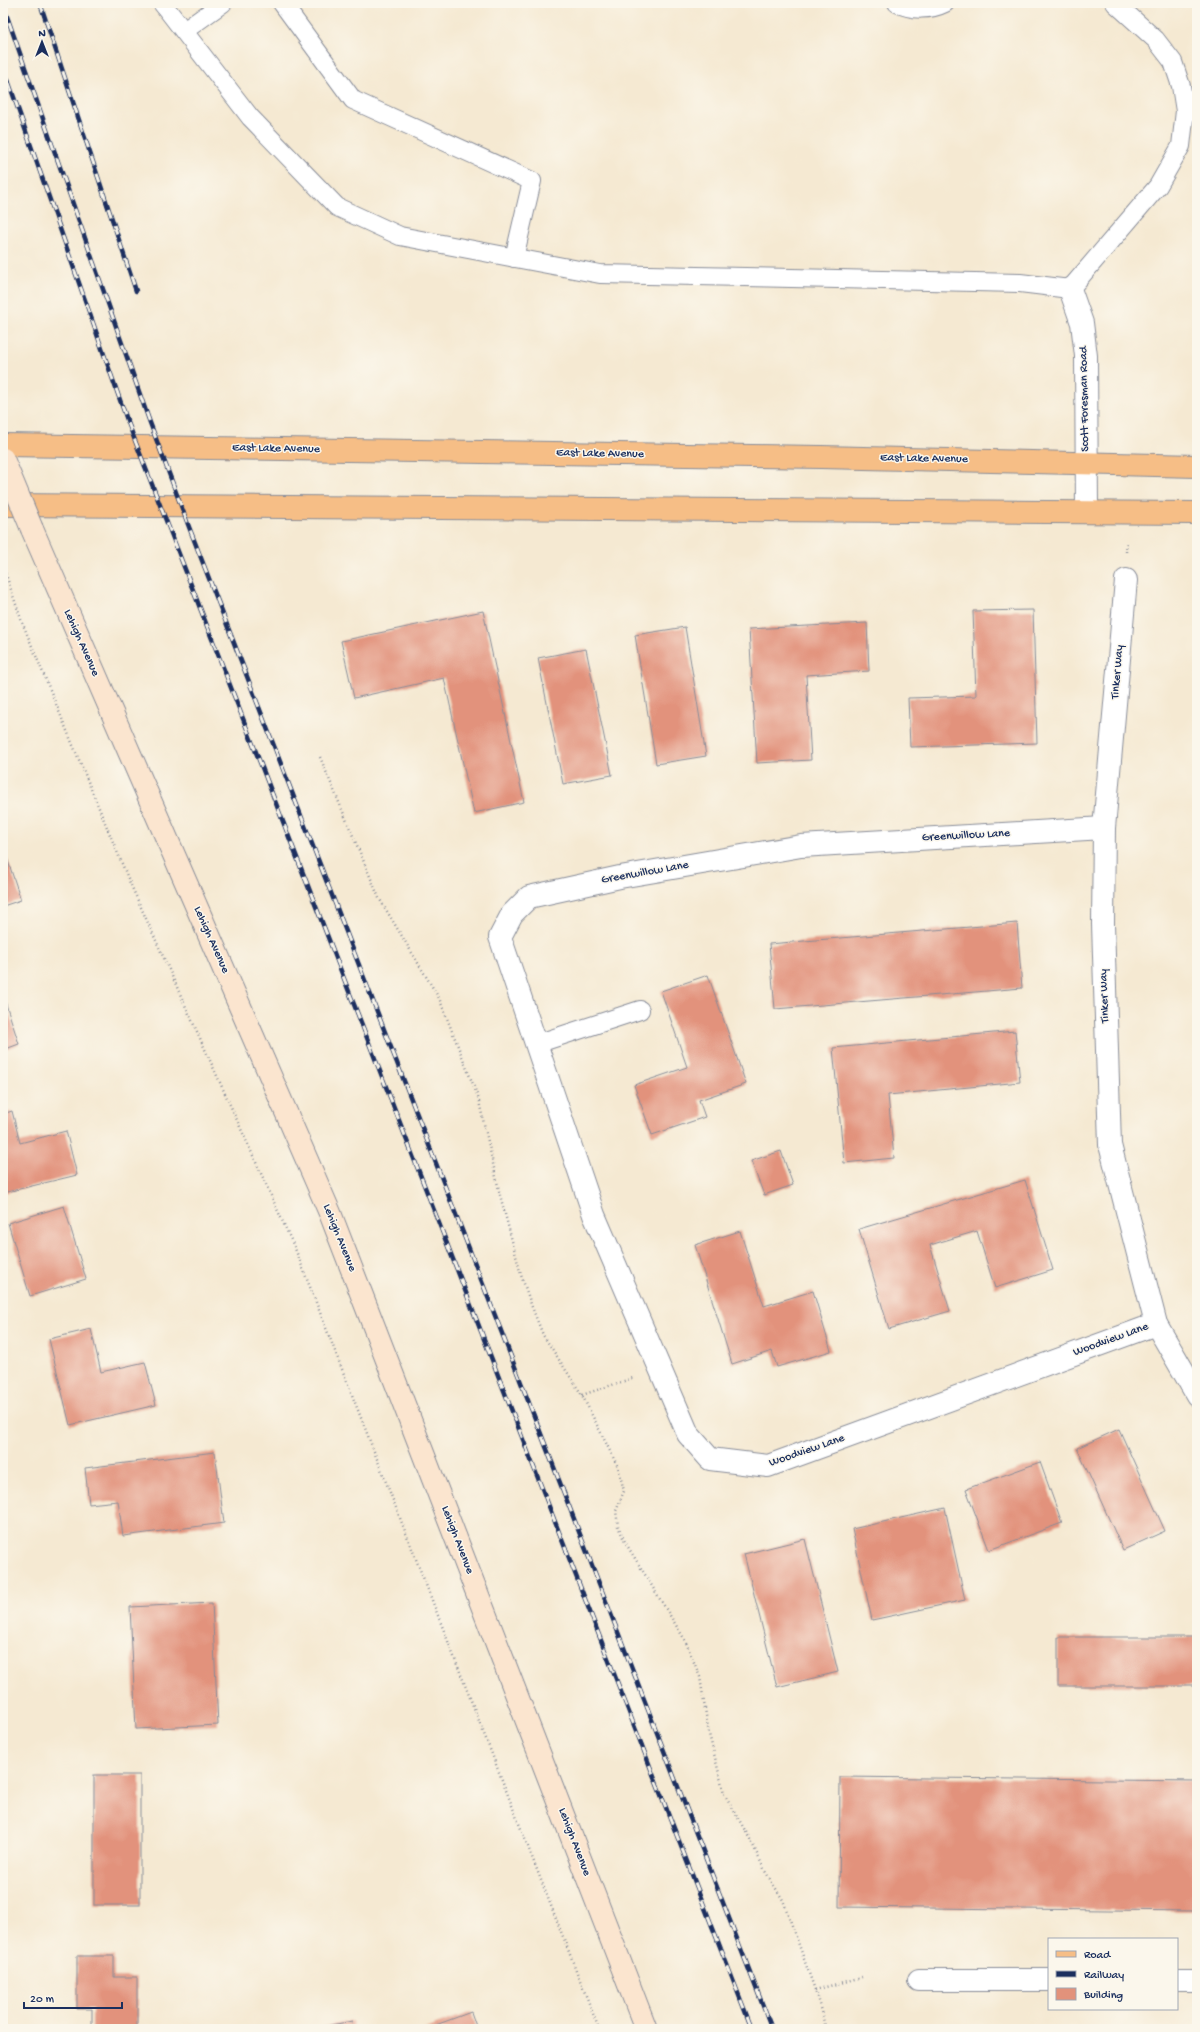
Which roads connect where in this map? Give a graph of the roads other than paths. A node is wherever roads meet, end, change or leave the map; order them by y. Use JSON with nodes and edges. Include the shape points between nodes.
{"nodes":[{"id":1,"x":162,"y":3,"type":"edge"},
{"id":2,"x":224,"y":3,"type":"edge"},
{"id":3,"x":282,"y":3,"type":"edge"},
{"id":4,"x":897,"y":3,"type":"edge"},
{"id":5,"x":945,"y":3,"type":"edge"},
{"id":6,"x":1115,"y":3,"type":"edge"},
{"id":7,"x":184,"y":31,"type":"junction"},
{"id":8,"x":514,"y":258,"type":"junction"},
{"id":9,"x":1070,"y":289,"type":"junction"},
{"id":10,"x":3,"y":445,"type":"edge"},
{"id":11,"x":3,"y":459,"type":"edge"},
{"id":12,"x":1086,"y":463,"type":"junction"},
{"id":13,"x":1197,"y":466,"type":"edge"},
{"id":14,"x":3,"y":505,"type":"edge"},
{"id":15,"x":1087,"y":512,"type":"junction"},
{"id":16,"x":1197,"y":513,"type":"edge"},
{"id":17,"x":1126,"y":580,"type":"dead end"},
{"id":18,"x":1104,"y":828,"type":"junction"},
{"id":19,"x":640,"y":1010,"type":"dead end"},
{"id":20,"x":536,"y":1044,"type":"junction"},
{"id":21,"x":594,"y":1215,"type":"joint"},
{"id":22,"x":1156,"y":1324,"type":"junction"},
{"id":23,"x":1197,"y":1395,"type":"edge"},
{"id":24,"x":919,"y":1980,"type":"dead end"},
{"id":25,"x":1048,"y":1980,"type":"edge"},
{"id":26,"x":1178,"y":1980,"type":"edge"},
{"id":27,"x":1197,"y":1980,"type":"edge"},
{"id":28,"x":646,"y":2029,"type":"edge"}],
"edges":[{"from":1,"to":7,"type":"lane"},
{"from":2,"to":7,"type":"lane"},
{"from":3,"to":8,"type":"lane","via":[[353,100],[532,181]]},
{"from":4,"to":5,"type":"lane","via":[[906,8],[935,8]]},
{"from":6,"to":9,"type":"lane","via":[[1156,40],[1173,62],[1181,86],[1185,111],[1181,146],[1158,186]]},
{"from":7,"to":8,"type":"lane","via":[[250,117],[336,207],[400,236]]},
{"from":8,"to":9,"type":"lane","via":[[600,274],[1020,283]]},
{"from":9,"to":12,"type":"street","name":"Scott Foresman Road","via":[[1082,323],[1086,356]]},
{"from":10,"to":12,"type":"main road","name":"East Lake Avenue"},
{"from":11,"to":28,"type":"street","name":"Lehigh Avenue","bridge":true,"via":[[330,1214]]},
{"from":12,"to":13,"type":"main road","name":"East Lake Avenue"},
{"from":12,"to":15,"type":"street","name":"Scott Foresman Road"},
{"from":14,"to":15,"type":"main road"},
{"from":15,"to":16,"type":"main road"},
{"from":17,"to":18,"type":"street","name":"Tinker Way"},
{"from":18,"to":20,"type":"street","name":"Greenwillow Lane","via":[[801,846],[620,877],[529,897],[512,914],[500,937]]},
{"from":18,"to":22,"type":"street","name":"Tinker Way","via":[[1110,1145]]},
{"from":19,"to":20,"type":"lane"},
{"from":20,"to":21,"type":"street","name":"Greenwillow Lane"},
{"from":21,"to":22,"type":"street","name":"Woodview Lane","via":[[688,1434],[710,1459],[768,1466]]},
{"from":22,"to":23,"type":"street","name":"Tinker Way"},
{"from":24,"to":25,"type":"street"},
{"from":26,"to":27,"type":"street"}]}
